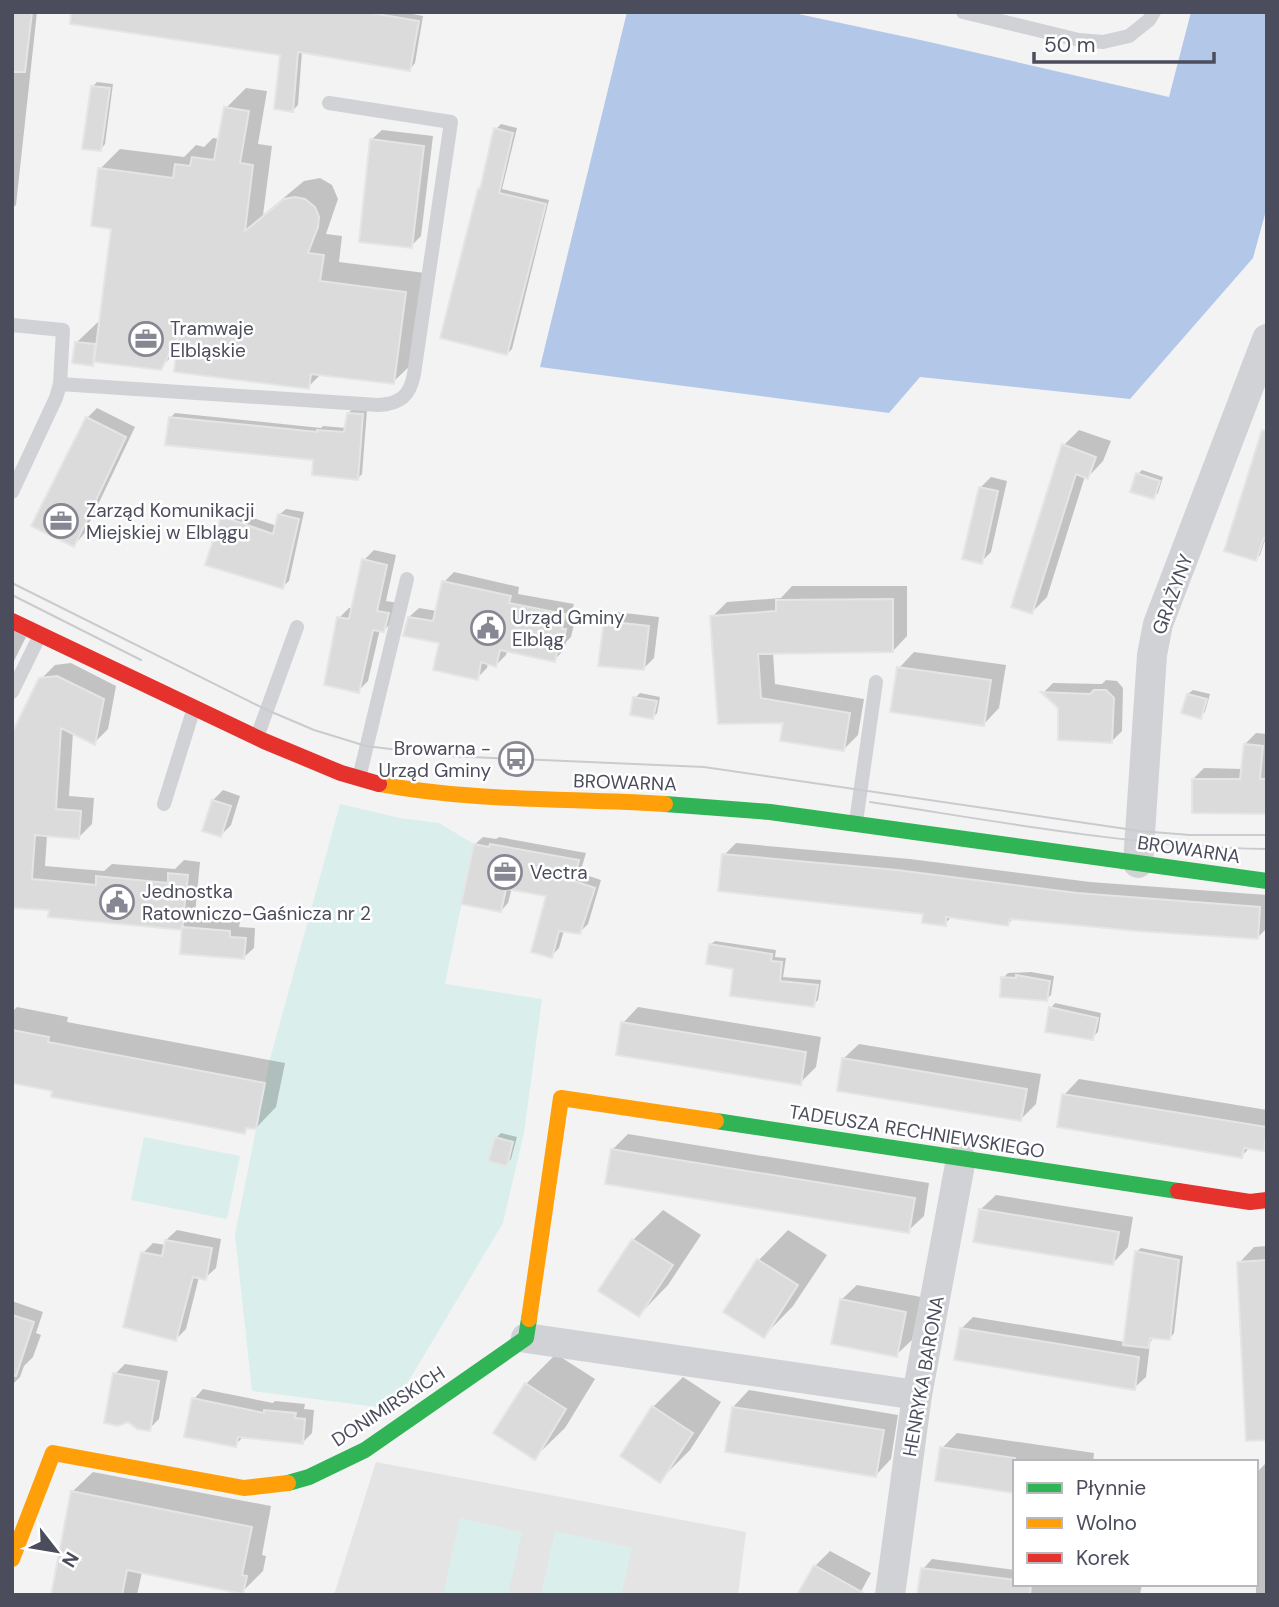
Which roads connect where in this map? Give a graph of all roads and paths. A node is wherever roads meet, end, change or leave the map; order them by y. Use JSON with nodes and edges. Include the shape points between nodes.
{"nodes":[{"id":1,"x":963,"y":12,"type":"edge"},
{"id":2,"x":1154,"y":12,"type":"edge"},
{"id":3,"x":329,"y":103,"type":"dead end"},
{"id":4,"x":12,"y":324,"type":"edge"},
{"id":5,"x":1267,"y":339,"type":"edge"},
{"id":6,"x":60,"y":384,"type":"junction"},
{"id":7,"x":12,"y":492,"type":"edge"},
{"id":8,"x":407,"y":579,"type":"dead end"},
{"id":9,"x":12,"y":621,"type":"edge"},
{"id":10,"x":297,"y":627,"type":"dead end"},
{"id":11,"x":40,"y":634,"type":"junction"},
{"id":12,"x":876,"y":681,"type":"dead end"},
{"id":13,"x":12,"y":692,"type":"edge"},
{"id":14,"x":193,"y":709,"type":"junction"},
{"id":15,"x":257,"y":738,"type":"junction"},
{"id":16,"x":359,"y":778,"type":"junction"},
{"id":17,"x":163,"y":804,"type":"dead end"},
{"id":18,"x":856,"y":823,"type":"junction"},
{"id":19,"x":1138,"y":863,"type":"junction"},
{"id":20,"x":1267,"y":881,"type":"edge"},
{"id":21,"x":961,"y":1159,"type":"junction"},
{"id":22,"x":1267,"y":1200,"type":"edge"},
{"id":23,"x":526,"y":1338,"type":"junction"},
{"id":24,"x":917,"y":1395,"type":"junction"},
{"id":25,"x":12,"y":1559,"type":"edge"},
{"id":26,"x":890,"y":1595,"type":"edge"}],
"edges":[{"from":1,"to":2,"type":"lane","via":[[1103,42],[1129,36]]},
{"from":3,"to":6,"type":"lane","via":[[451,122],[408,394],[390,405],[378,405]]},
{"from":4,"to":6,"type":"lane","via":[[63,330]]},
{"from":5,"to":19,"type":"street","name":"GRAŻYNY","via":[[1158,624]]},
{"from":6,"to":7,"type":"lane"},
{"from":8,"to":16,"type":"lane"},
{"from":9,"to":11,"type":"street","name":"BROWARNA"},
{"from":10,"to":15,"type":"lane"},
{"from":11,"to":13,"type":"lane"},
{"from":11,"to":14,"type":"street","name":"BROWARNA"},
{"from":12,"to":18,"type":"lane"},
{"from":14,"to":15,"type":"street","name":"BROWARNA"},
{"from":14,"to":17,"type":"lane"},
{"from":15,"to":16,"type":"street","name":"BROWARNA"},
{"from":16,"to":18,"type":"street","name":"BROWARNA","via":[[422,792],[712,807]]},
{"from":18,"to":19,"type":"street","name":"BROWARNA"},
{"from":19,"to":20,"type":"street","name":"BROWARNA"},
{"from":21,"to":22,"type":"street","name":"TADEUSZA RECHNIEWSKIEGO","via":[[1250,1202]]},
{"from":21,"to":23,"type":"street","name":"TADEUSZA RECHNIEWSKIEGO","via":[[561,1098]]},
{"from":21,"to":24,"type":"street","name":"HENRYKA BARONA"},
{"from":23,"to":24,"type":"street"},
{"from":23,"to":25,"type":"street","name":"DONIMIRSKICH","via":[[365,1450],[309,1477],[278,1486],[244,1488],[53,1453]]},
{"from":24,"to":26,"type":"street","name":"HENRYKA BARONA"}]}
